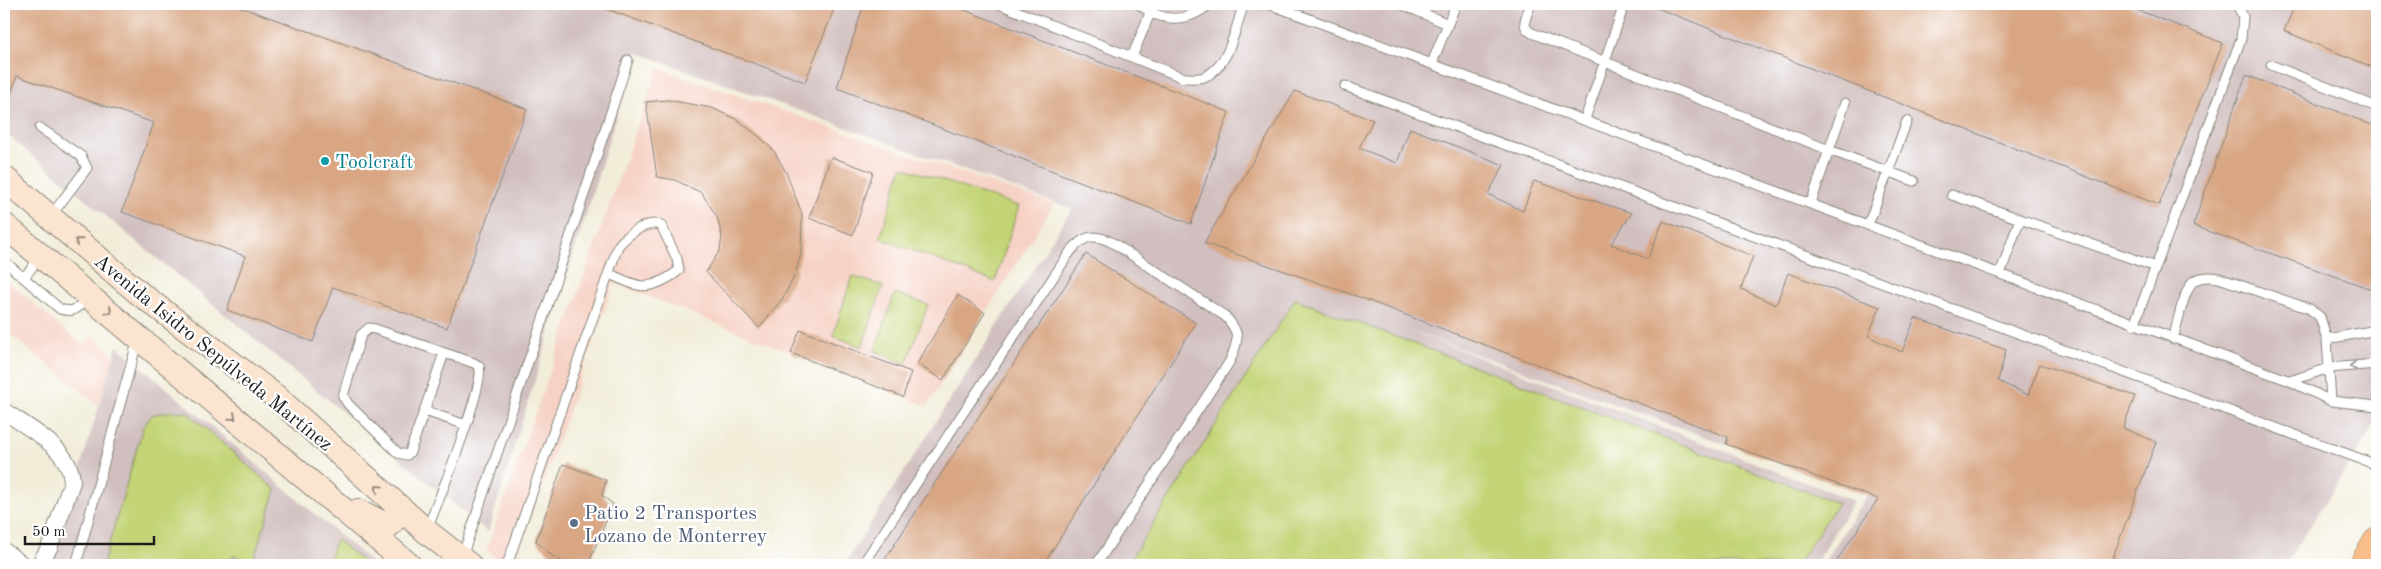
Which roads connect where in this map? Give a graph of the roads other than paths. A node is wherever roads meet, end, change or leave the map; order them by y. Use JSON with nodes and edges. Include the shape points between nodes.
{"nodes":[{"id":1,"x":999,"y":4,"type":"edge"},
{"id":2,"x":1139,"y":4,"type":"edge"},
{"id":3,"x":1210,"y":4,"type":"edge"},
{"id":4,"x":1244,"y":4,"type":"edge"},
{"id":5,"x":1269,"y":4,"type":"edge"},
{"id":6,"x":1401,"y":4,"type":"edge"},
{"id":7,"x":1456,"y":4,"type":"edge"},
{"id":8,"x":1531,"y":4,"type":"edge"},
{"id":9,"x":2237,"y":4,"type":"edge"},
{"id":10,"x":1284,"y":6,"type":"edge"},
{"id":11,"x":1623,"y":8,"type":"dead end"},
{"id":12,"x":1150,"y":13,"type":"junction"},
{"id":13,"x":1448,"y":24,"type":"junction"},
{"id":14,"x":1132,"y":57,"type":"junction"},
{"id":15,"x":628,"y":60,"type":"dead end"},
{"id":16,"x":1605,"y":61,"type":"junction"},
{"id":17,"x":1432,"y":63,"type":"junction"},
{"id":18,"x":2271,"y":64,"type":"dead end"},
{"id":19,"x":1345,"y":86,"type":"dead end"},
{"id":20,"x":1845,"y":103,"type":"dead end"},
{"id":21,"x":2377,"y":107,"type":"edge"},
{"id":22,"x":1585,"y":119,"type":"junction"},
{"id":23,"x":1907,"y":121,"type":"dead end"},
{"id":24,"x":40,"y":128,"type":"dead end"},
{"id":25,"x":1829,"y":150,"type":"junction"},
{"id":26,"x":1887,"y":171,"type":"junction"},
{"id":27,"x":4,"y":178,"type":"edge"},
{"id":28,"x":1914,"y":181,"type":"dead end"},
{"id":29,"x":1952,"y":195,"type":"dead end"},
{"id":30,"x":1811,"y":203,"type":"junction"},
{"id":31,"x":50,"y":217,"type":"junction"},
{"id":32,"x":2020,"y":219,"type":"junction"},
{"id":33,"x":1868,"y":224,"type":"junction"},
{"id":34,"x":4,"y":227,"type":"edge"},
{"id":35,"x":41,"y":255,"type":"junction"},
{"id":36,"x":4,"y":261,"type":"edge"},
{"id":37,"x":2156,"y":267,"type":"junction"},
{"id":38,"x":609,"y":274,"type":"junction"},
{"id":39,"x":2000,"y":274,"type":"junction"},
{"id":40,"x":24,"y":278,"type":"junction"},
{"id":41,"x":90,"y":296,"type":"junction"},
{"id":42,"x":2134,"y":325,"type":"junction"},
{"id":43,"x":2377,"y":330,"type":"edge"},
{"id":44,"x":138,"y":337,"type":"junction"},
{"id":45,"x":2173,"y":339,"type":"junction"},
{"id":46,"x":2326,"y":339,"type":"junction"},
{"id":47,"x":444,"y":353,"type":"junction"},
{"id":48,"x":2377,"y":364,"type":"edge"},
{"id":49,"x":2329,"y":368,"type":"junction"},
{"id":50,"x":2290,"y":381,"type":"junction"},
{"id":51,"x":2330,"y":401,"type":"junction"},
{"id":52,"x":2377,"y":406,"type":"edge"},
{"id":53,"x":4,"y":411,"type":"edge"},
{"id":54,"x":425,"y":411,"type":"junction"},
{"id":55,"x":466,"y":425,"type":"junction"},
{"id":56,"x":2377,"y":465,"type":"edge"},
{"id":57,"x":323,"y":494,"type":"junction"},
{"id":58,"x":402,"y":510,"type":"junction"},
{"id":59,"x":426,"y":531,"type":"junction"},
{"id":60,"x":2377,"y":542,"type":"edge"},
{"id":61,"x":4,"y":551,"type":"edge"},
{"id":62,"x":465,"y":562,"type":"edge"},
{"id":63,"x":23,"y":565,"type":"edge"},
{"id":64,"x":39,"y":565,"type":"edge"},
{"id":65,"x":76,"y":565,"type":"edge"},
{"id":66,"x":408,"y":565,"type":"edge"},
{"id":67,"x":507,"y":565,"type":"edge"},
{"id":68,"x":862,"y":565,"type":"edge"},
{"id":69,"x":1096,"y":565,"type":"edge"},
{"id":70,"x":2362,"y":565,"type":"edge"}],
"edges":[{"from":1,"to":14,"type":"lane"},
{"from":2,"to":12,"type":"lane"},
{"from":3,"to":12,"type":"lane","via":[[1199,13],[1183,18],[1166,18]]},
{"from":4,"to":14,"type":"lane","via":[[1225,57],[1215,71],[1202,78],[1184,78]]},
{"from":5,"to":10,"type":"lane"},
{"from":6,"to":13,"type":"lane"},
{"from":7,"to":13,"type":"lane"},
{"from":8,"to":16,"type":"lane","via":[[1525,20],[1526,30]]},
{"from":9,"to":37,"type":"lane","via":[[2243,17],[2241,38]]},
{"from":10,"to":17,"type":"lane"},
{"from":11,"to":16,"type":"lane"},
{"from":12,"to":14,"type":"lane"},
{"from":13,"to":17,"type":"lane"},
{"from":15,"to":62,"type":"lane"},
{"from":16,"to":22,"type":"lane"},
{"from":16,"to":25,"type":"lane"},
{"from":17,"to":22,"type":"lane"},
{"from":18,"to":21,"type":"lane"},
{"from":19,"to":56,"type":"lane"},
{"from":20,"to":25,"type":"lane"},
{"from":22,"to":30,"type":"lane"},
{"from":23,"to":26,"type":"lane"},
{"from":24,"to":31,"type":"lane","via":[[81,156],[87,168]]},
{"from":25,"to":26,"type":"lane"},
{"from":25,"to":30,"type":"lane"},
{"from":26,"to":28,"type":"lane"},
{"from":26,"to":33,"type":"lane"},
{"from":27,"to":31,"type":"main road","name":"Avenida Isidro Sepúlveda Martínez"},
{"from":29,"to":32,"type":"lane"},
{"from":30,"to":33,"type":"lane"},
{"from":58,"to":31,"type":"main road","name":"Avenida Isidro Sepúlveda Martínez","one_way":true,"via":[[275,396],[139,293]]},
{"from":32,"to":37,"type":"lane"},
{"from":32,"to":39,"type":"lane"},
{"from":33,"to":39,"type":"lane"},
{"from":34,"to":35,"type":"main road","name":"Avenida Isidro Sepúlveda Martínez"},
{"from":35,"to":40,"type":"lane"},
{"from":35,"to":41,"type":"main road","name":"Avenida Isidro Sepúlveda Martínez"},
{"from":36,"to":40,"type":"lane"},
{"from":37,"to":42,"type":"lane"},
{"from":38,"to":38,"type":"lane","via":[[643,287],[650,287],[675,274],[679,270],[677,259],[661,225],[651,224],[626,236],[618,246]]},
{"from":38,"to":67,"type":"lane"},
{"from":39,"to":42,"type":"lane"},
{"from":40,"to":41,"type":"lane","via":[[60,309],[70,312]]},
{"from":41,"to":44,"type":"main road","name":"Avenida Isidro Sepúlveda Martínez","one_way":true},
{"from":42,"to":45,"type":"lane"},
{"from":43,"to":46,"type":"lane"},
{"from":44,"to":57,"type":"main road","name":"Avenida Isidro Sepúlveda Martínez","one_way":true},
{"from":44,"to":65,"type":"lane"},
{"from":45,"to":46,"type":"lane","via":[[2187,291],[2194,280],[2206,277],[2219,278],[2310,309],[2320,317]]},
{"from":45,"to":50,"type":"lane"},
{"from":46,"to":49,"type":"lane"},
{"from":47,"to":54,"type":"lane"},
{"from":47,"to":54,"type":"lane","via":[[375,329],[364,330],[361,335],[344,390],[343,396],[348,404],[402,456],[410,452]]},
{"from":47,"to":55,"type":"lane","via":[[474,363],[481,370]]},
{"from":48,"to":49,"type":"lane","one_way":true},
{"from":49,"to":50,"type":"lane"},
{"from":49,"to":51,"type":"lane"},
{"from":50,"to":51,"type":"lane"},
{"from":51,"to":52,"type":"lane"},
{"from":53,"to":64,"type":"street","via":[[62,453],[71,472],[72,482],[49,548]]},
{"from":54,"to":55,"type":"lane"},
{"from":55,"to":59,"type":"lane"},
{"from":57,"to":58,"type":"main road","via":[[384,525],[391,524]]},
{"from":57,"to":66,"type":"main road","name":"Avenida Isidro Sepúlveda Martínez"},
{"from":58,"to":59,"type":"main road","name":"Avenida Isidro Sepúlveda Martínez"},
{"from":59,"to":62,"type":"main road","name":"Avenida Isidro Sepúlveda Martínez"},
{"from":60,"to":70,"type":"highway"},
{"from":61,"to":63,"type":"street"},
{"from":68,"to":69,"type":"lane","via":[[1070,252],[1078,241],[1089,236],[1102,237],[1113,243],[1225,316],[1235,327],[1238,337],[1230,360]]}]}
